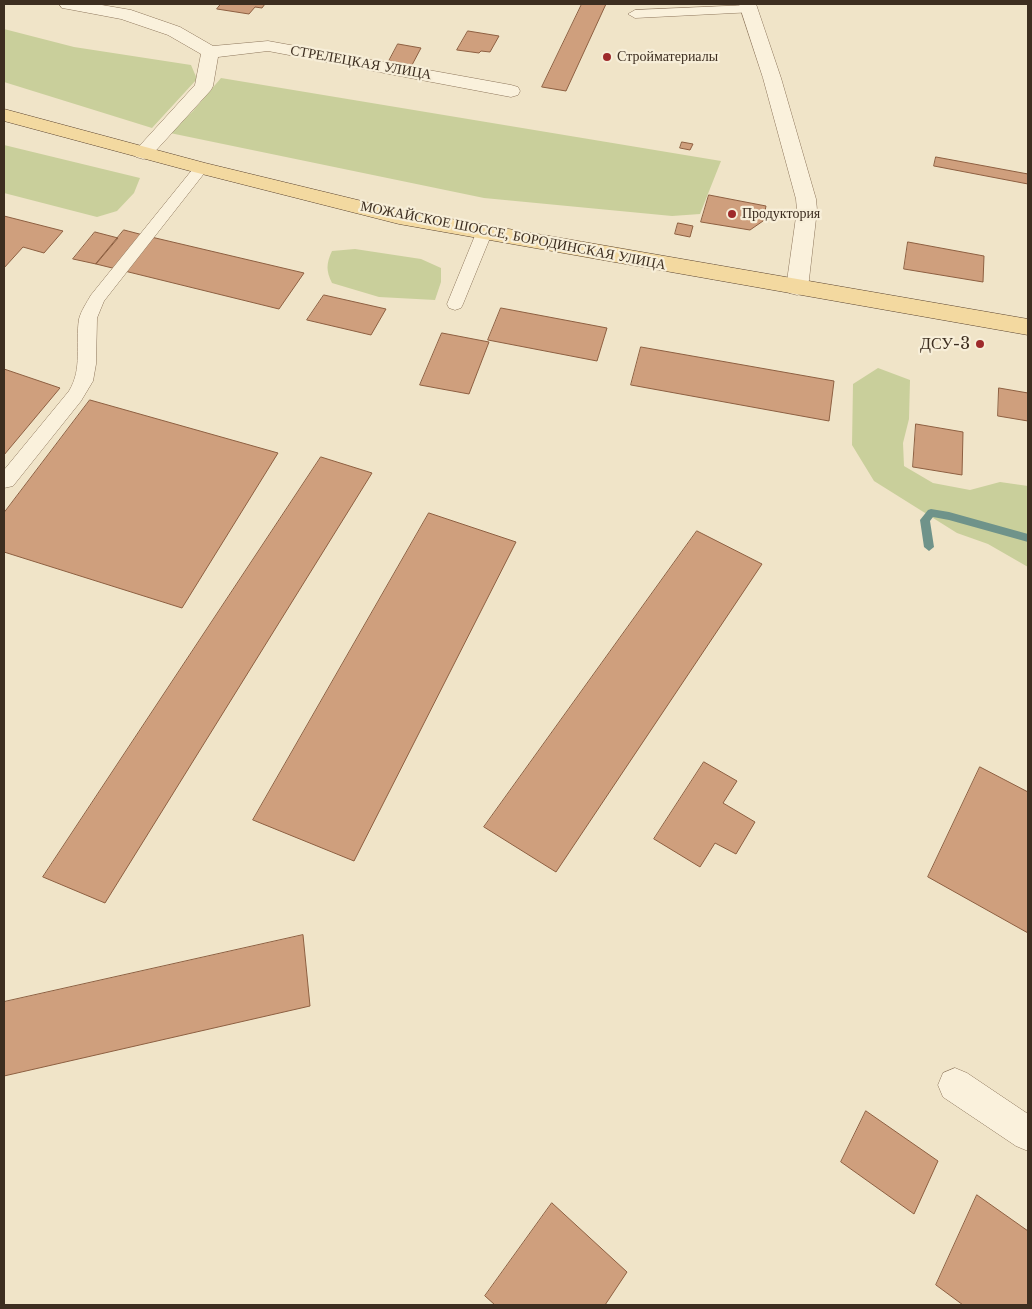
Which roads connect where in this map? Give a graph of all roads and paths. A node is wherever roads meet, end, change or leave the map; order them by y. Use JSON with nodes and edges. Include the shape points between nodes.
{"nodes":[{"id":1,"x":68,"y":4,"type":"edge"},
{"id":2,"x":748,"y":7,"type":"edge"},
{"id":3,"x":635,"y":14,"type":"dead end"},
{"id":4,"x":210,"y":52,"type":"junction"},
{"id":5,"x":511,"y":91,"type":"dead end"},
{"id":6,"x":4,"y":115,"type":"edge"},
{"id":7,"x":143,"y":153,"type":"junction"},
{"id":8,"x":201,"y":168,"type":"junction"},
{"id":9,"x":484,"y":233,"type":"junction"},
{"id":10,"x":797,"y":288,"type":"junction"},
{"id":11,"x":455,"y":304,"type":"dead end"},
{"id":12,"x":1028,"y":327,"type":"edge"},
{"id":13,"x":6,"y":480,"type":"dead end"},
{"id":14,"x":955,"y":1085,"type":"dead end"},
{"id":15,"x":1028,"y":1134,"type":"edge"}],
"edges":[{"from":1,"to":4,"type":"street","via":[[125,14],[174,31]]},
{"from":2,"to":3,"type":"lane"},
{"from":2,"to":10,"type":"street","via":[[806,199]]},
{"from":4,"to":5,"type":"street","name":"СТРЕЛЕЦКАЯ УЛИЦА","via":[[268,46]]},
{"from":4,"to":7,"type":"street","via":[[204,86]]},
{"from":6,"to":7,"type":"main road","name":"МОЖАЙСКОЕ ШОССЕ, БОРОДИНСКАЯ УЛИЦА"},
{"from":7,"to":8,"type":"main road","name":"МОЖАЙСКОЕ ШОССЕ, БОРОДИНСКАЯ УЛИЦА"},
{"from":8,"to":9,"type":"main road","name":"МОЖАЙСКОЕ ШОССЕ, БОРОДИНСКАЯ УЛИЦА","via":[[370,211]]},
{"from":8,"to":13,"type":"lane","via":[[97,299],[88,318],[84,381]]},
{"from":9,"to":10,"type":"main road","name":"МОЖАЙСКОЕ ШОССЕ, БОРОДИНСКАЯ УЛИЦА"},
{"from":9,"to":11,"type":"lane"},
{"from":10,"to":12,"type":"main road","name":"МОЖАЙСКОЕ ШОССЕ, БОРОДИНСКАЯ УЛИЦА"},
{"from":14,"to":15,"type":"street"}]}
